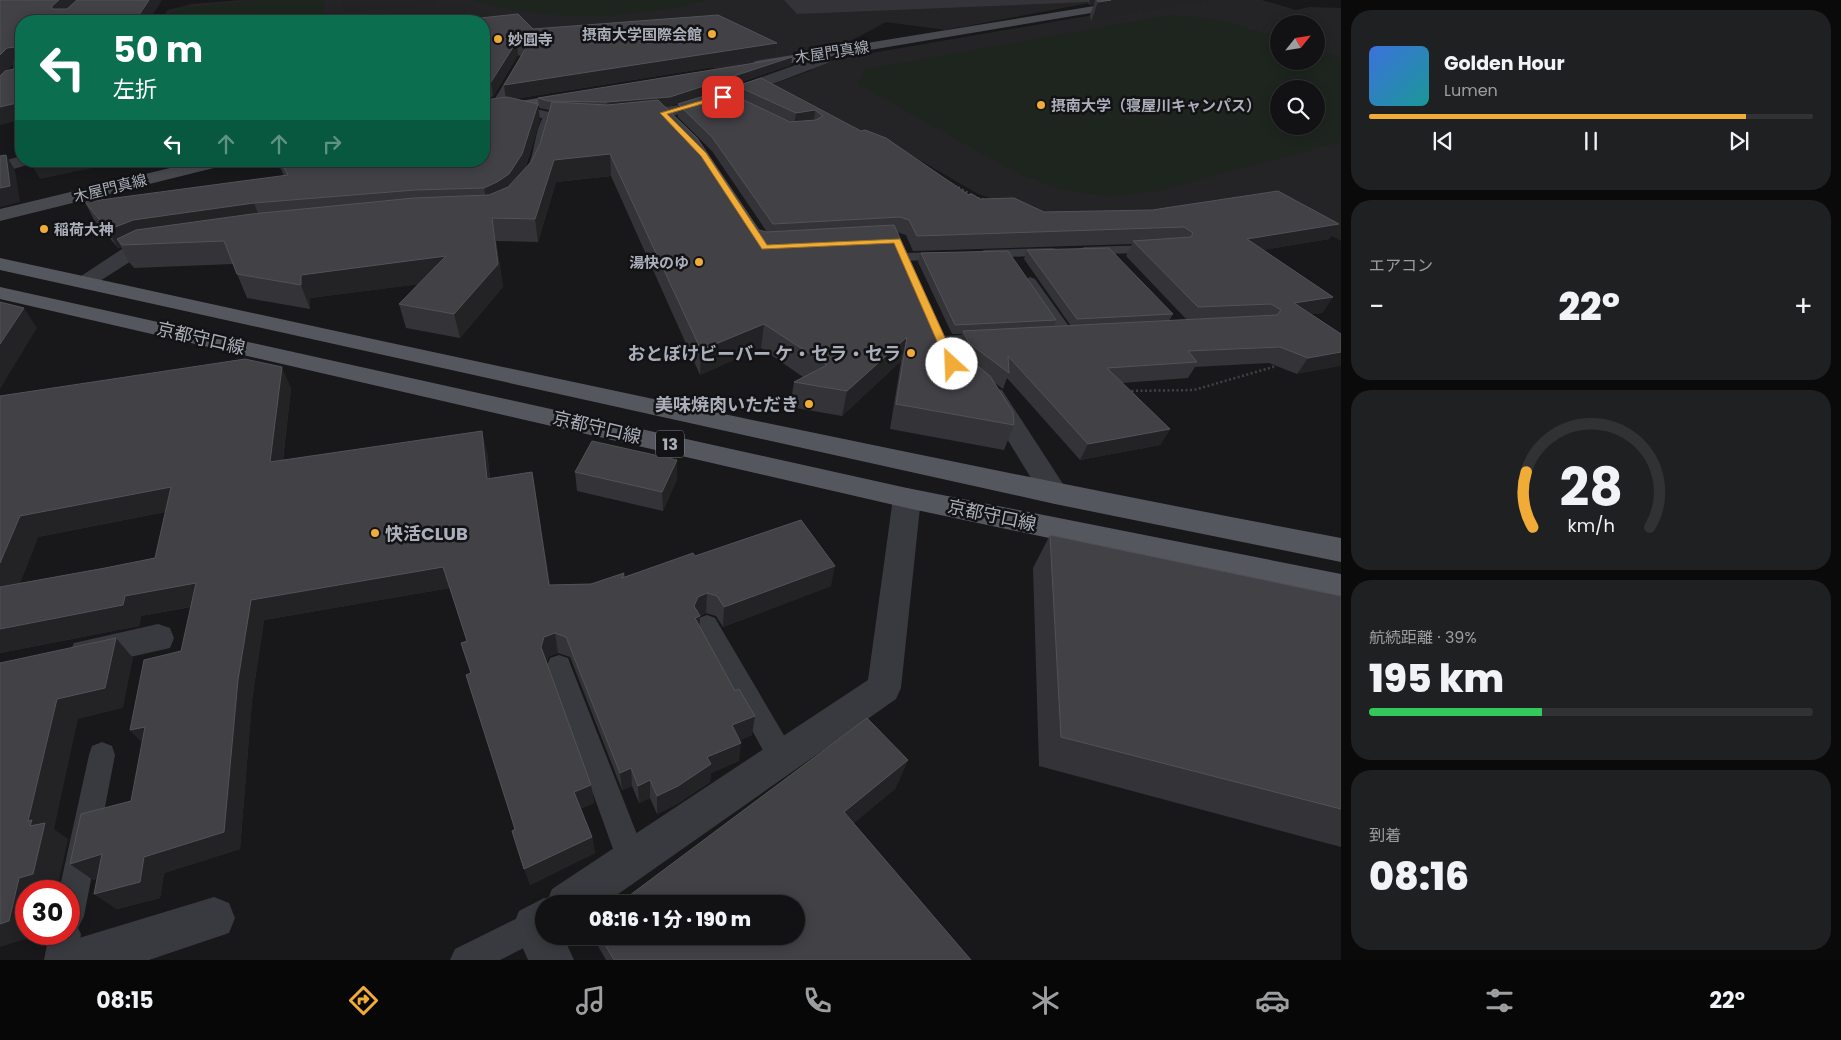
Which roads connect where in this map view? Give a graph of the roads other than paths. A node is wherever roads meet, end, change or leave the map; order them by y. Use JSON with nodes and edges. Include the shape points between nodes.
{"nodes":[{"id":1,"x":1151,"y":0,"type":"edge"},
{"id":2,"x":822,"y":54,"type":"junction"},
{"id":3,"x":522,"y":60,"type":"edge"},
{"id":4,"x":745,"y":67,"type":"edge"},
{"id":5,"x":590,"y":94,"type":"edge"},
{"id":6,"x":490,"y":102,"type":"edge"},
{"id":7,"x":513,"y":107,"type":"junction"},
{"id":8,"x":490,"y":110,"type":"edge"},
{"id":9,"x":549,"y":116,"type":"junction"},
{"id":10,"x":617,"y":117,"type":"edge"},
{"id":11,"x":598,"y":118,"type":"edge"},
{"id":12,"x":15,"y":163,"type":"edge"},
{"id":13,"x":196,"y":167,"type":"edge"},
{"id":14,"x":0,"y":168,"type":"edge"},
{"id":15,"x":525,"y":182,"type":"edge"},
{"id":16,"x":0,"y":215,"type":"edge"},
{"id":17,"x":178,"y":241,"type":"edge"},
{"id":18,"x":1167,"y":248,"type":"edge"},
{"id":19,"x":1110,"y":250,"type":"junction"},
{"id":20,"x":1010,"y":254,"type":"junction"},
{"id":21,"x":905,"y":258,"type":"edge"},
{"id":22,"x":0,"y":264,"type":"edge"},
{"id":23,"x":1123,"y":265,"type":"edge"},
{"id":24,"x":85,"y":282,"type":"junction"},
{"id":25,"x":0,"y":293,"type":"edge"},
{"id":26,"x":932,"y":321,"type":"edge"},
{"id":27,"x":1087,"y":334,"type":"edge"},
{"id":28,"x":1067,"y":335,"type":"junction"},
{"id":29,"x":1048,"y":336,"type":"edge"},
{"id":30,"x":1000,"y":339,"type":"edge"},
{"id":31,"x":945,"y":349,"type":"joint"},
{"id":32,"x":978,"y":385,"type":"edge"},
{"id":33,"x":1055,"y":494,"type":"junction"},
{"id":34,"x":907,"y":498,"type":"junction"},
{"id":35,"x":1341,"y":550,"type":"edge"},
{"id":36,"x":1341,"y":588,"type":"edge"},
{"id":37,"x":707,"y":625,"type":"dead end"},
{"id":38,"x":158,"y":638,"type":"dead end"},
{"id":39,"x":56,"y":658,"type":"edge"},
{"id":40,"x":559,"y":666,"type":"dead end"},
{"id":41,"x":102,"y":755,"type":"dead end"},
{"id":42,"x":782,"y":758,"type":"junction"},
{"id":43,"x":632,"y":860,"type":"junction"},
{"id":44,"x":76,"y":880,"type":"edge"},
{"id":45,"x":589,"y":895,"type":"edge"},
{"id":46,"x":214,"y":918,"type":"dead end"},
{"id":47,"x":535,"y":933,"type":"edge"},
{"id":48,"x":63,"y":945,"type":"edge"},
{"id":49,"x":60,"y":960,"type":"edge"},
{"id":50,"x":79,"y":960,"type":"edge"},
{"id":51,"x":466,"y":960,"type":"edge"}],
"edges":[{"from":1,"to":2,"type":"main road","name":"木屋門真線"},
{"from":2,"to":4,"type":"main road","name":"木屋門真線"},
{"from":2,"to":10,"type":"street","via":[[825,59],[729,99],[668,118]]},
{"from":3,"to":6,"type":"lane"},
{"from":5,"to":7,"type":"main road"},
{"from":6,"to":7,"type":"street"},
{"from":7,"to":8,"type":"main road"},
{"from":7,"to":9,"type":"street"},
{"from":9,"to":11,"type":"street"},
{"from":9,"to":15,"type":"lane","via":[[542,130],[535,166]]},
{"from":12,"to":14,"type":"street"},
{"from":13,"to":16,"type":"main road","name":"木屋門真線"},
{"from":17,"to":24,"type":"street","via":[[142,246],[123,255]]},
{"from":18,"to":19,"type":"lane"},
{"from":19,"to":20,"type":"lane"},
{"from":19,"to":23,"type":"lane"},
{"from":20,"to":21,"type":"lane"},
{"from":20,"to":28,"type":"lane"},
{"from":22,"to":24,"type":"main road","name":"京都守口線","number":"13"},
{"from":24,"to":33,"type":"main road","name":"京都守口線","number":"13","via":[[628,404]]},
{"from":25,"to":34,"type":"main road","name":"京都守口線","number":"13"},
{"from":26,"to":31,"type":"street"},
{"from":27,"to":28,"type":"lane"},
{"from":28,"to":29,"type":"lane"},
{"from":30,"to":31,"type":"lane"},
{"from":32,"to":33,"type":"street","via":[[992,395]]},
{"from":33,"to":35,"type":"main road","name":"京都守口線","number":"13"},
{"from":34,"to":36,"type":"main road","name":"京都守口線","number":"13"},
{"from":34,"to":42,"type":"street","via":[[884,688]]},
{"from":37,"to":42,"type":"lane"},
{"from":38,"to":39,"type":"street"},
{"from":40,"to":43,"type":"lane"},
{"from":41,"to":44,"type":"lane"},
{"from":42,"to":43,"type":"street"},
{"from":43,"to":45,"type":"street"},
{"from":46,"to":50,"type":"street"},
{"from":47,"to":51,"type":"lane"},
{"from":48,"to":49,"type":"lane"}]}
